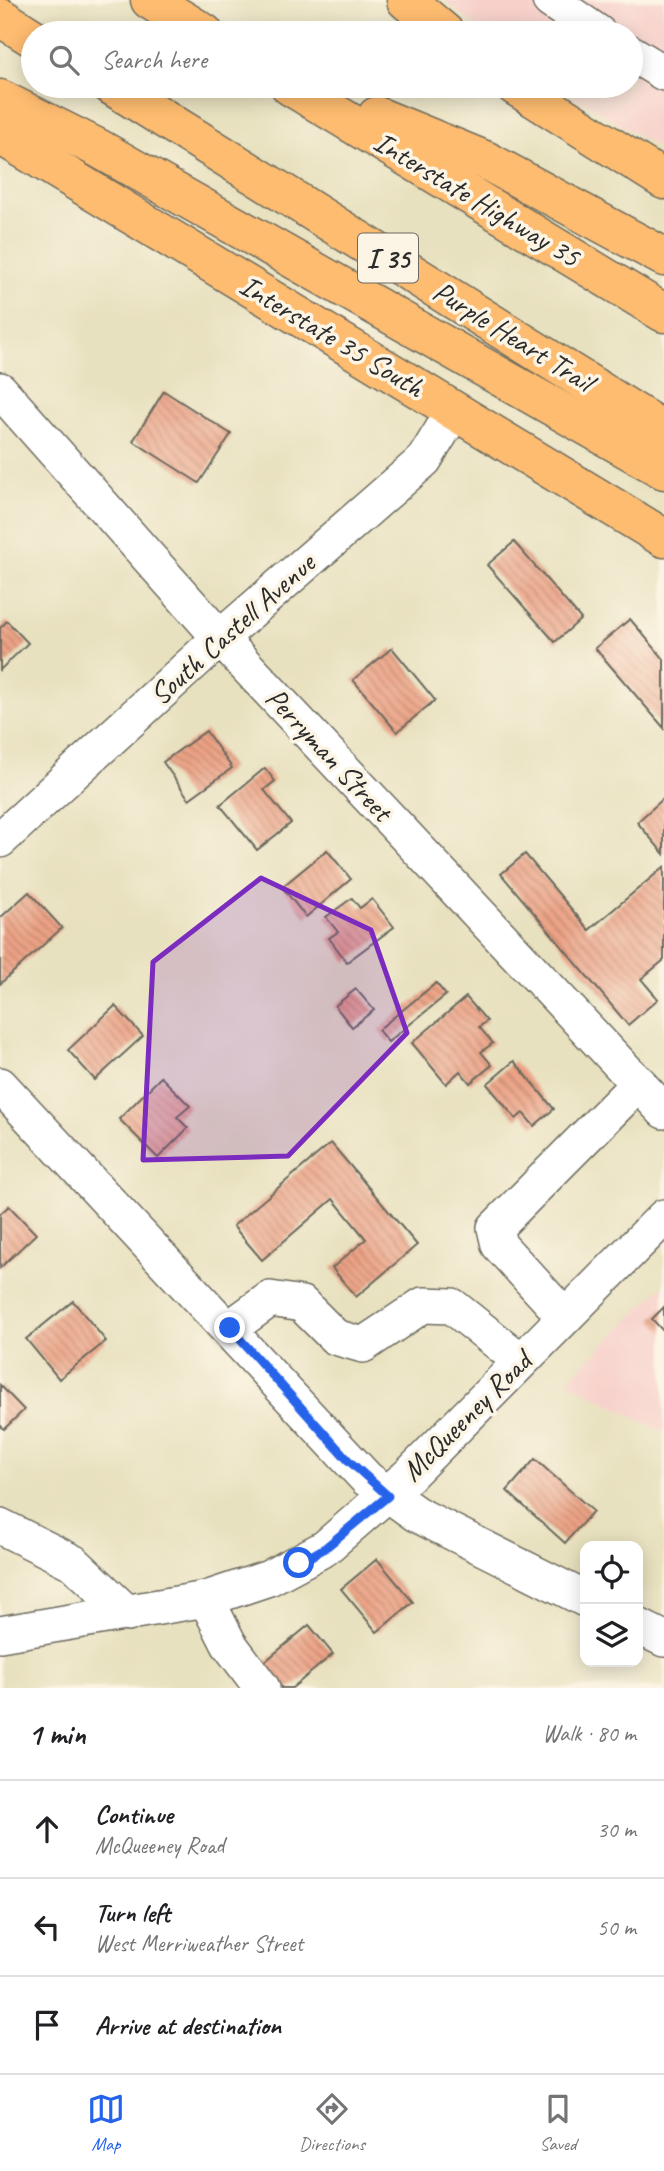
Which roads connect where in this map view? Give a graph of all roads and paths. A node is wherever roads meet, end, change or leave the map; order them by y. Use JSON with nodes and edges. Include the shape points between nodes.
{"nodes":[{"id":1,"x":150,"y":0,"type":"edge"},
{"id":2,"x":406,"y":0,"type":"edge"},
{"id":3,"x":0,"y":18,"type":"edge"},
{"id":4,"x":184,"y":21,"type":"edge"},
{"id":5,"x":431,"y":21,"type":"edge"},
{"id":6,"x":21,"y":31,"type":"edge"},
{"id":7,"x":643,"y":60,"type":"edge"},
{"id":8,"x":664,"y":73,"type":"edge"},
{"id":9,"x":131,"y":98,"type":"edge"},
{"id":10,"x":310,"y":98,"type":"edge"},
{"id":11,"x":333,"y":98,"type":"edge"},
{"id":12,"x":534,"y":98,"type":"edge"},
{"id":13,"x":0,"y":99,"type":"edge"},
{"id":14,"x":0,"y":135,"type":"edge"},
{"id":15,"x":664,"y":180,"type":"edge"},
{"id":16,"x":664,"y":257,"type":"edge"},
{"id":17,"x":664,"y":313,"type":"edge"},
{"id":18,"x":0,"y":390,"type":"edge"},
{"id":19,"x":454,"y":411,"type":"junction"},
{"id":20,"x":664,"y":431,"type":"edge"},
{"id":21,"x":664,"y":470,"type":"edge"},
{"id":22,"x":664,"y":538,"type":"edge"},
{"id":23,"x":220,"y":638,"type":"junction"},
{"id":24,"x":0,"y":840,"type":"edge"},
{"id":25,"x":639,"y":1083,"type":"junction"},
{"id":26,"x":0,"y":1085,"type":"edge"},
{"id":27,"x":664,"y":1111,"type":"edge"},
{"id":28,"x":664,"y":1217,"type":"edge"},
{"id":29,"x":565,"y":1317,"type":"junction"},
{"id":30,"x":230,"y":1328,"type":"junction"},
{"id":31,"x":521,"y":1361,"type":"junction"},
{"id":32,"x":388,"y":1496,"type":"junction"},
{"id":33,"x":0,"y":1525,"type":"edge"},
{"id":34,"x":580,"y":1597,"type":"edge"},
{"id":35,"x":206,"y":1599,"type":"junction"},
{"id":36,"x":128,"y":1614,"type":"junction"},
{"id":37,"x":643,"y":1628,"type":"edge"},
{"id":38,"x":0,"y":1634,"type":"edge"},
{"id":39,"x":664,"y":1639,"type":"edge"},
{"id":40,"x":262,"y":1688,"type":"edge"}],
"edges":[{"from":1,"to":4,"type":"main road"},
{"from":2,"to":5,"type":"main road"},
{"from":3,"to":6,"type":"main road"},
{"from":7,"to":8,"type":"street"},
{"from":9,"to":20,"type":"main road","name":"Purple Heart Trail","number":"I 35"},
{"from":10,"to":17,"type":"main road","name":"Interstate Highway 35"},
{"from":11,"to":16,"type":"main road","via":[[487,161]]},
{"from":12,"to":15,"type":"main road"},
{"from":13,"to":21,"type":"main road","via":[[98,148]]},
{"from":14,"to":19,"type":"main road","name":"Interstate 35 South"},
{"from":18,"to":23,"type":"street","name":"Perryman Street"},
{"from":19,"to":22,"type":"main road","name":"Interstate 35 South"},
{"from":19,"to":23,"type":"street","name":"South Castell Avenue","via":[[424,460]]},
{"from":23,"to":24,"type":"street","name":"South Castell Avenue"},
{"from":23,"to":25,"type":"street","name":"Perryman Street"},
{"from":25,"to":27,"type":"street","name":"Perryman Street"},
{"from":25,"to":29,"type":"street","via":[[495,1228],[499,1245]]},
{"from":26,"to":30,"type":"street"},
{"from":28,"to":29,"type":"street","name":"McQueeney Road"},
{"from":29,"to":31,"type":"street","name":"McQueeney Road"},
{"from":30,"to":31,"type":"street","via":[[270,1298],[302,1304],[335,1337],[363,1345],[423,1305],[452,1306]]},
{"from":30,"to":32,"type":"street","via":[[348,1460]]},
{"from":31,"to":32,"type":"street","name":"McQueeney Road"},
{"from":32,"to":34,"type":"street"},
{"from":32,"to":35,"type":"street","name":"McQueeney Road","via":[[325,1548],[299,1563]]},
{"from":33,"to":36,"type":"street","via":[[74,1563]]},
{"from":35,"to":36,"type":"street","name":"McQueeney Road"},
{"from":35,"to":40,"type":"street","via":[[229,1644]]},
{"from":36,"to":38,"type":"street","name":"McQueeney Road"},
{"from":37,"to":39,"type":"street"}]}
